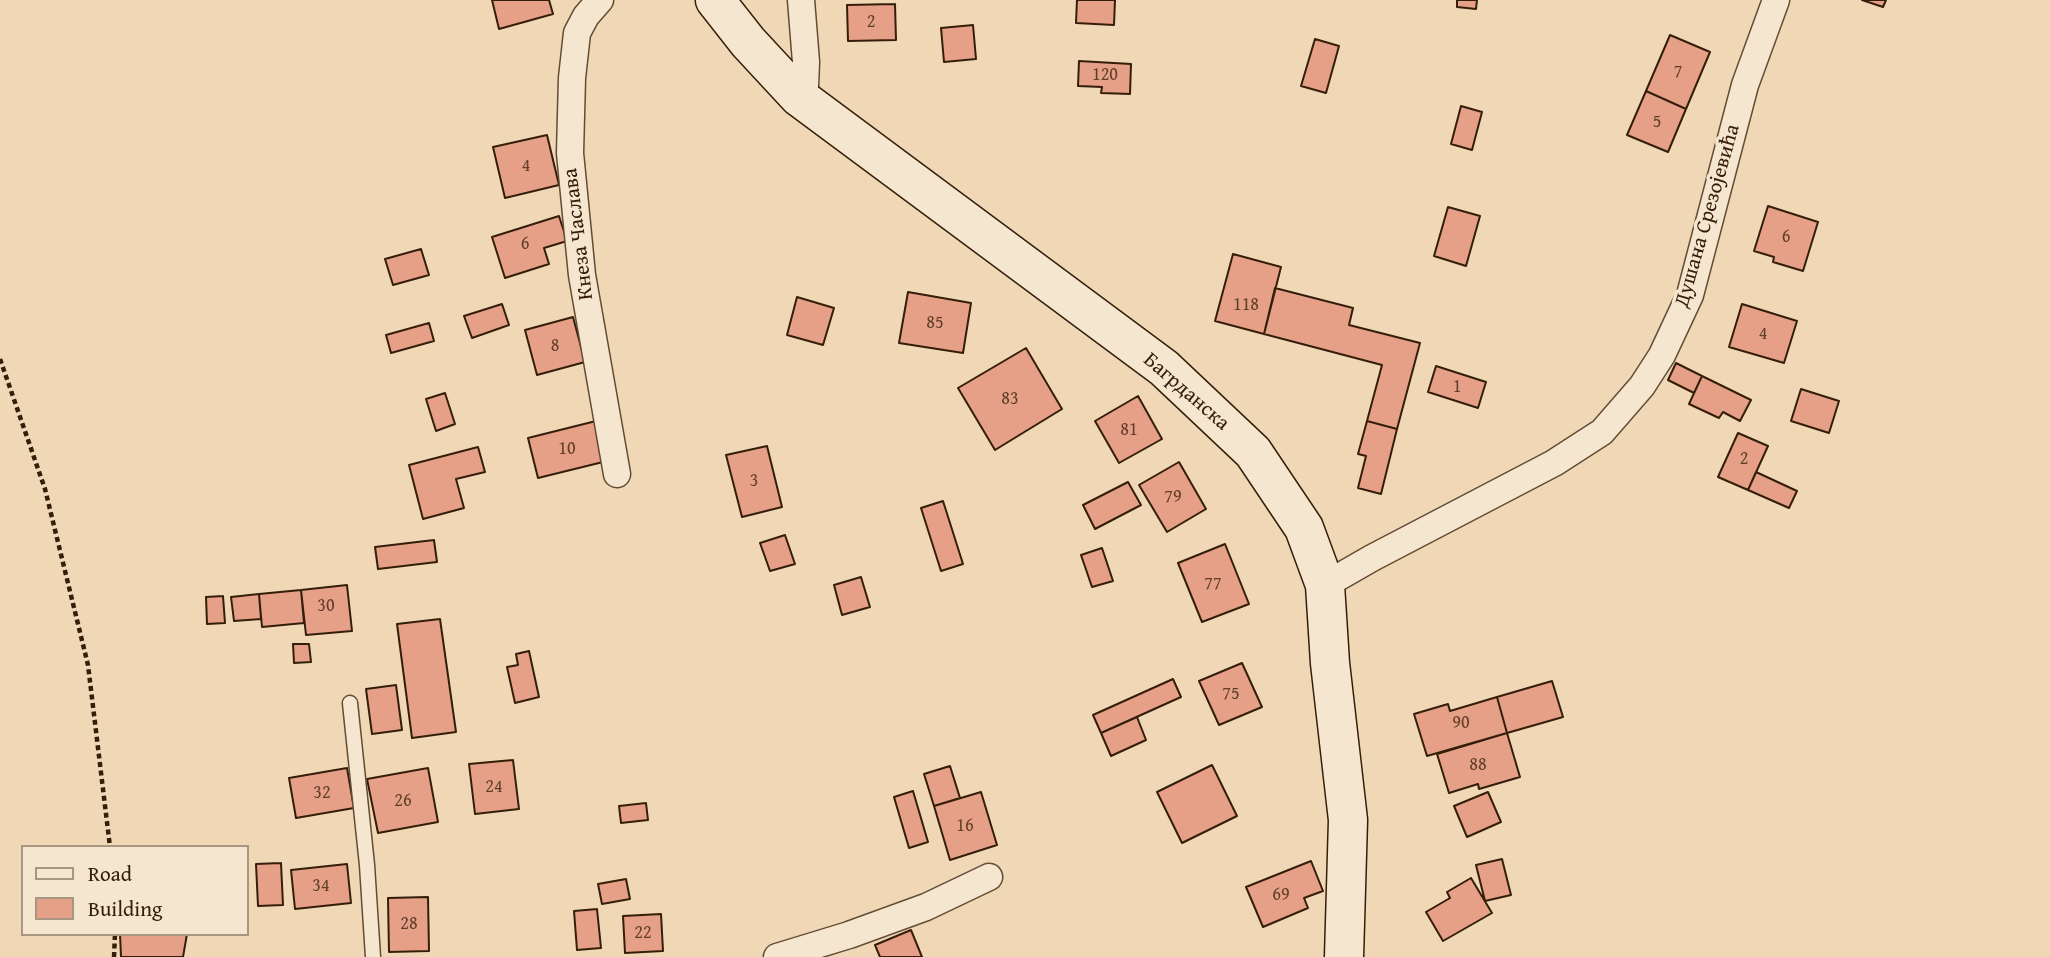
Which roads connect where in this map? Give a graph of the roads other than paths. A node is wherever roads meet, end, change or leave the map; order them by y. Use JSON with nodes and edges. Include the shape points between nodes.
{"nodes":[{"id":1,"x":600,"y":0,"type":"edge"},
{"id":2,"x":715,"y":0,"type":"edge"},
{"id":3,"x":801,"y":0,"type":"edge"},
{"id":4,"x":1776,"y":0,"type":"edge"},
{"id":5,"x":799,"y":97,"type":"junction"},
{"id":6,"x":617,"y":474,"type":"dead end"},
{"id":7,"x":1325,"y":585,"type":"junction"},
{"id":8,"x":351,"y":703,"type":"dead end"},
{"id":9,"x":989,"y":877,"type":"dead end"},
{"id":10,"x":373,"y":957,"type":"edge"},
{"id":11,"x":777,"y":957,"type":"edge"},
{"id":12,"x":1344,"y":957,"type":"edge"}],
"edges":[{"from":1,"to":6,"type":"street","name":"Кнеза Часлава","via":[[576,33],[570,153],[582,275]]},
{"from":2,"to":5,"type":"street","name":"Багрданска"},
{"from":3,"to":5,"type":"street","via":[[806,62],[805,86]]},
{"from":4,"to":7,"type":"street","name":"Душана Срезојевића","via":[[1745,85],[1690,295],[1642,386],[1602,432],[1554,463]]},
{"from":5,"to":7,"type":"street","name":"Багрданска","via":[[1164,368],[1253,452],[1304,528]]},
{"from":7,"to":12,"type":"street","name":"Багрданска","via":[[1348,820]]},
{"from":8,"to":10,"type":"lane"},
{"from":9,"to":11,"type":"street","via":[[926,907]]}]}
